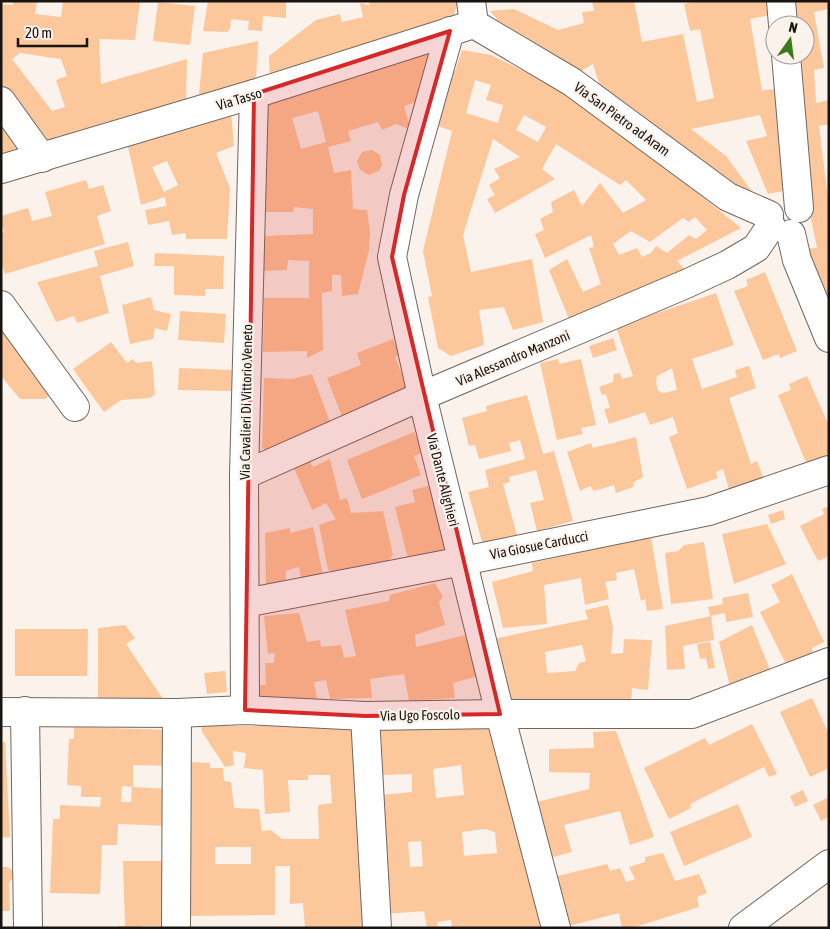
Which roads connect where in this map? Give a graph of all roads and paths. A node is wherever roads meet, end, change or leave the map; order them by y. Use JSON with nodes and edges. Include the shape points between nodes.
{"nodes":[{"id":1,"x":781,"y":1,"type":"edge"},
{"id":2,"x":782,"y":15,"type":"edge"},
{"id":3,"x":465,"y":19,"type":"edge"},
{"id":4,"x":787,"y":65,"type":"edge"},
{"id":5,"x":254,"y":94,"type":"junction"},
{"id":6,"x":1,"y":101,"type":"edge"},
{"id":7,"x":42,"y":158,"type":"junction"},
{"id":8,"x":1,"y":169,"type":"edge"},
{"id":9,"x":777,"y":225,"type":"junction"},
{"id":10,"x":1,"y":305,"type":"edge"},
{"id":11,"x":829,"y":338,"type":"edge"},
{"id":12,"x":422,"y":396,"type":"junction"},
{"id":13,"x":75,"y":406,"type":"dead end"},
{"id":14,"x":829,"y":470,"type":"edge"},
{"id":15,"x":244,"y":475,"type":"junction"},
{"id":16,"x":463,"y":561,"type":"junction"},
{"id":17,"x":245,"y":602,"type":"junction"},
{"id":18,"x":829,"y":662,"type":"edge"},
{"id":19,"x":244,"y":710,"type":"junction"},
{"id":20,"x":13,"y":711,"type":"edge"},
{"id":21,"x":177,"y":713,"type":"junction"},
{"id":22,"x":500,"y":714,"type":"junction"},
{"id":23,"x":365,"y":716,"type":"junction"},
{"id":24,"x":829,"y":864,"type":"edge"},
{"id":25,"x":28,"y":928,"type":"edge"},
{"id":26,"x":176,"y":928,"type":"edge"},
{"id":27,"x":376,"y":928,"type":"edge"},
{"id":28,"x":556,"y":928,"type":"edge"},
{"id":29,"x":743,"y":928,"type":"edge"}],
"edges":[{"from":1,"to":2,"type":"street"},
{"from":3,"to":5,"type":"street","name":"Via Tasso"},
{"from":3,"to":9,"type":"street","name":"Via San Pietro ad Aram","via":[[572,82],[728,197]]},
{"from":3,"to":12,"type":"street","name":"Via Dante Alighieri","via":[[404,195],[392,257]]},
{"from":4,"to":9,"type":"street","name":"Via Alessandro Manzoni","via":[[802,218],[795,232]]},
{"from":5,"to":7,"type":"street","name":"Via Tasso"},
{"from":5,"to":15,"type":"street","name":"Via Cavalieri Di Vittorio Veneto"},
{"from":6,"to":7,"type":"street"},
{"from":7,"to":8,"type":"street","name":"Via Tasso"},
{"from":9,"to":11,"type":"street","via":[[797,260]]},
{"from":9,"to":12,"type":"street","name":"Via Alessandro Manzoni","via":[[756,248],[727,265]]},
{"from":10,"to":13,"type":"street"},
{"from":12,"to":15,"type":"street","name":"Via Alessandro Manzoni"},
{"from":12,"to":16,"type":"street","name":"Via Dante Alighieri"},
{"from":14,"to":16,"type":"street","name":"Via Giosue Carducci","via":[[709,511]]},
{"from":15,"to":17,"type":"street","name":"Via Cavalieri Di Vittorio Veneto"},
{"from":16,"to":17,"type":"street","name":"Via Giosue Carducci"},
{"from":16,"to":22,"type":"street","name":"Via Dante Alighieri"},
{"from":17,"to":19,"type":"street","name":"Via Cavalieri Di Vittorio Veneto"},
{"from":18,"to":22,"type":"street","name":"Via Ugo Foscolo","via":[[692,714]]},
{"from":19,"to":21,"type":"street","name":"Via Ugo Foscolo"},
{"from":19,"to":23,"type":"street","name":"Via Ugo Foscolo"},
{"from":20,"to":21,"type":"street","name":"Via Ugo Foscolo"},
{"from":20,"to":25,"type":"street"},
{"from":21,"to":26,"type":"street"},
{"from":22,"to":23,"type":"street","name":"Via Ugo Foscolo"},
{"from":22,"to":28,"type":"street","name":"Via Dante Alighieri"},
{"from":23,"to":27,"type":"street"},
{"from":24,"to":29,"type":"street"}]}
